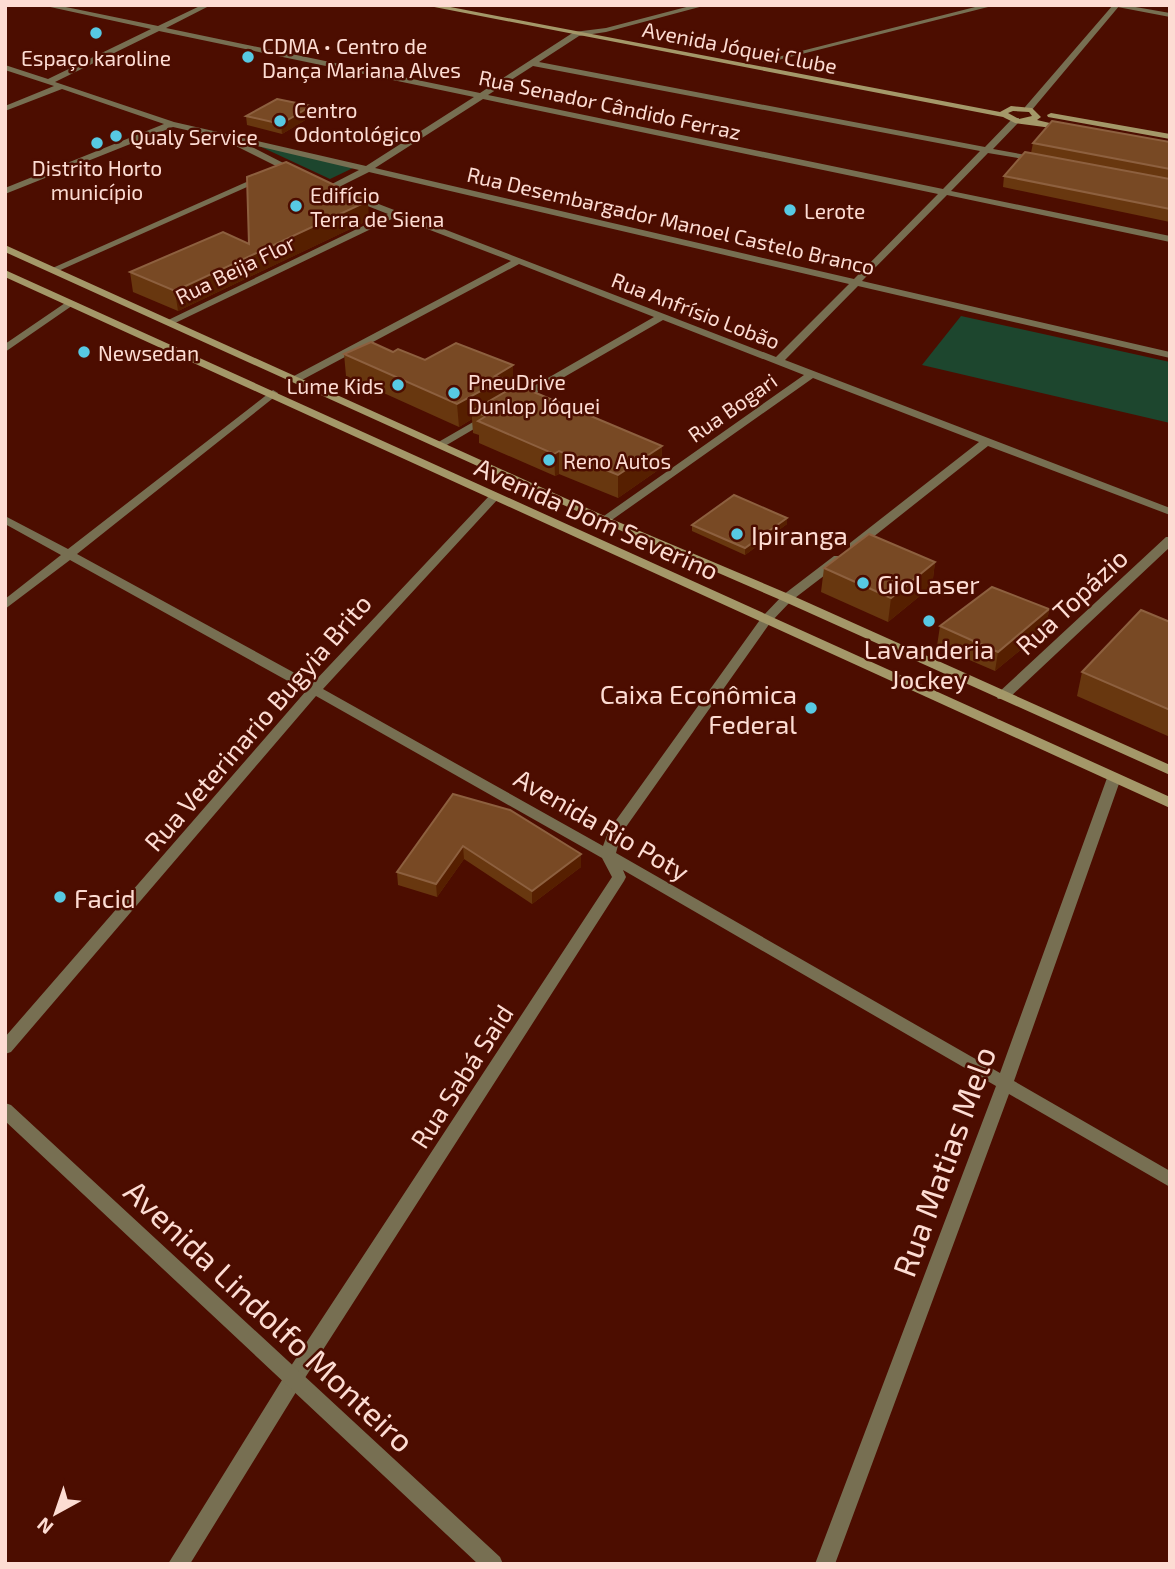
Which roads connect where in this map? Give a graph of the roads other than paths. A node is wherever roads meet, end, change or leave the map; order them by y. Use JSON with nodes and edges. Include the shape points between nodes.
{"nodes":[{"id":1,"x":44,"y":5,"type":"edge"},
{"id":2,"x":208,"y":5,"type":"edge"},
{"id":3,"x":428,"y":5,"type":"edge"},
{"id":4,"x":473,"y":5,"type":"edge"},
{"id":5,"x":705,"y":5,"type":"edge"},
{"id":6,"x":993,"y":5,"type":"edge"},
{"id":7,"x":1110,"y":5,"type":"edge"},
{"id":8,"x":1116,"y":6,"type":"edge"},
{"id":9,"x":1170,"y":15,"type":"edge"},
{"id":10,"x":160,"y":28,"type":"junction"},
{"id":11,"x":606,"y":30,"type":"junction"},
{"id":12,"x":577,"y":34,"type":"junction"},
{"id":13,"x":766,"y":61,"type":"junction"},
{"id":14,"x":532,"y":63,"type":"junction"},
{"id":15,"x":5,"y":67,"type":"edge"},
{"id":16,"x":48,"y":82,"type":"junction"},
{"id":17,"x":60,"y":87,"type":"junction"},
{"id":18,"x":481,"y":96,"type":"junction"},
{"id":19,"x":5,"y":109,"type":"edge"},
{"id":20,"x":1032,"y":111,"type":"junction"},
{"id":21,"x":1008,"y":112,"type":"junction"},
{"id":22,"x":1022,"y":120,"type":"junction"},
{"id":23,"x":172,"y":124,"type":"junction"},
{"id":24,"x":213,"y":131,"type":"junction"},
{"id":25,"x":1170,"y":137,"type":"edge"},
{"id":26,"x":1170,"y":148,"type":"edge"},
{"id":27,"x":987,"y":150,"type":"junction"},
{"id":28,"x":1052,"y":163,"type":"edge"},
{"id":29,"x":285,"y":168,"type":"junction"},
{"id":30,"x":370,"y":168,"type":"junction"},
{"id":31,"x":308,"y":178,"type":"edge"},
{"id":32,"x":320,"y":183,"type":"edge"},
{"id":33,"x":331,"y":188,"type":"junction"},
{"id":34,"x":5,"y":191,"type":"edge"},
{"id":35,"x":946,"y":191,"type":"junction"},
{"id":36,"x":393,"y":215,"type":"junction"},
{"id":37,"x":1170,"y":239,"type":"edge"},
{"id":38,"x":5,"y":248,"type":"edge"},
{"id":39,"x":516,"y":262,"type":"junction"},
{"id":40,"x":53,"y":270,"type":"junction"},
{"id":41,"x":5,"y":273,"type":"edge"},
{"id":42,"x":856,"y":282,"type":"junction"},
{"id":43,"x":71,"y":303,"type":"junction"},
{"id":44,"x":661,"y":317,"type":"junction"},
{"id":45,"x":169,"y":322,"type":"junction"},
{"id":46,"x":5,"y":349,"type":"edge"},
{"id":47,"x":1170,"y":355,"type":"edge"},
{"id":48,"x":778,"y":362,"type":"junction"},
{"id":49,"x":811,"y":375,"type":"junction"},
{"id":50,"x":296,"y":379,"type":"junction"},
{"id":51,"x":273,"y":393,"type":"junction"},
{"id":52,"x":510,"y":404,"type":"edge"},
{"id":53,"x":499,"y":411,"type":"edge"},
{"id":54,"x":985,"y":443,"type":"junction"},
{"id":55,"x":441,"y":444,"type":"junction"},
{"id":56,"x":494,"y":497,"type":"junction"},
{"id":57,"x":1170,"y":512,"type":"edge"},
{"id":58,"x":5,"y":519,"type":"edge"},
{"id":59,"x":605,"y":520,"type":"junction"},
{"id":60,"x":1170,"y":540,"type":"edge"},
{"id":61,"x":71,"y":555,"type":"junction"},
{"id":62,"x":787,"y":598,"type":"junction"},
{"id":63,"x":5,"y":605,"type":"edge"},
{"id":64,"x":766,"y":620,"type":"junction"},
{"id":65,"x":315,"y":689,"type":"junction"},
{"id":66,"x":1003,"y":696,"type":"junction"},
{"id":67,"x":1170,"y":771,"type":"edge"},
{"id":68,"x":1114,"y":778,"type":"junction"},
{"id":69,"x":1170,"y":803,"type":"edge"},
{"id":70,"x":608,"y":856,"type":"junction"},
{"id":71,"x":5,"y":1048,"type":"edge"},
{"id":72,"x":1005,"y":1083,"type":"junction"},
{"id":73,"x":5,"y":1111,"type":"edge"},
{"id":74,"x":1170,"y":1180,"type":"edge"},
{"id":75,"x":294,"y":1378,"type":"junction"},
{"id":76,"x":178,"y":1564,"type":"edge"},
{"id":77,"x":493,"y":1564,"type":"edge"},
{"id":78,"x":825,"y":1564,"type":"edge"}],
"edges":[{"from":1,"to":10,"type":"street","name":"Rua Senador Cândido Ferraz"},
{"from":2,"to":10,"type":"street"},
{"from":3,"to":12,"type":"main road","name":"Avenida Jóquei Clube"},
{"from":4,"to":11,"type":"main road","name":"Avenida Jóquei Clube"},
{"from":5,"to":11,"type":"street"},
{"from":6,"to":13,"type":"street"},
{"from":7,"to":8,"type":"street"},
{"from":8,"to":9,"type":"street"},
{"from":8,"to":20,"type":"street"},
{"from":10,"to":16,"type":"street"},
{"from":10,"to":18,"type":"street","name":"Rua Senador Cândido Ferraz"},
{"from":11,"to":12,"type":"street"},
{"from":11,"to":13,"type":"main road","name":"Avenida Jóquei Clube"},
{"from":12,"to":14,"type":"street"},
{"from":12,"to":21,"type":"main road","name":"Avenida Jóquei Clube"},
{"from":13,"to":21,"type":"main road","name":"Avenida Jóquei Clube"},
{"from":14,"to":18,"type":"street"},
{"from":14,"to":27,"type":"street"},
{"from":15,"to":16,"type":"street","name":"Rua Desembargador Manoel Castelo Branco"},
{"from":16,"to":17,"type":"street","name":"Rua Desembargador Manoel Castelo Branco"},
{"from":17,"to":19,"type":"street"},
{"from":17,"to":23,"type":"street","name":"Rua Desembargador Manoel Castelo Branco"},
{"from":18,"to":30,"type":"street"},
{"from":18,"to":35,"type":"street","name":"Rua Senador Cândido Ferraz"},
{"from":20,"to":21,"type":"main road","name":"Avenida Jóquei Clube"},
{"from":20,"to":22,"type":"main road","via":[[1037,117]]},
{"from":20,"to":25,"type":"main road","name":"Avenida Jóquei Clube"},
{"from":21,"to":22,"type":"main road","name":"Avenida Jóquei Clube"},
{"from":22,"to":26,"type":"main road","name":"Avenida Jóquei Clube"},
{"from":22,"to":27,"type":"street"},
{"from":23,"to":24,"type":"street","name":"Rua Desembargador Manoel Castelo Branco"},
{"from":23,"to":34,"type":"street"},
{"from":24,"to":29,"type":"street"},
{"from":24,"to":30,"type":"street","name":"Rua Desembargador Manoel Castelo Branco"},
{"from":27,"to":28,"type":"street"},
{"from":27,"to":35,"type":"street"},
{"from":29,"to":31,"type":"street"},
{"from":29,"to":40,"type":"street"},
{"from":30,"to":33,"type":"street"},
{"from":30,"to":42,"type":"street","name":"Rua Desembargador Manoel Castelo Branco"},
{"from":32,"to":33,"type":"street","name":"Rua Anfrísio Lobão"},
{"from":33,"to":36,"type":"street","name":"Rua Anfrísio Lobão"},
{"from":35,"to":37,"type":"street","name":"Rua Senador Cândido Ferraz"},
{"from":35,"to":42,"type":"street"},
{"from":36,"to":39,"type":"street","name":"Rua Anfrísio Lobão"},
{"from":36,"to":45,"type":"street","name":"Rua Beija Flor"},
{"from":38,"to":40,"type":"main road","name":"Avenida Dom Severino"},
{"from":39,"to":44,"type":"street","name":"Rua Anfrísio Lobão"},
{"from":39,"to":50,"type":"street"},
{"from":40,"to":45,"type":"main road","name":"Avenida Dom Severino"},
{"from":41,"to":43,"type":"main road","name":"Avenida Dom Severino"},
{"from":42,"to":47,"type":"street","name":"Rua Desembargador Manoel Castelo Branco"},
{"from":42,"to":48,"type":"street"},
{"from":43,"to":46,"type":"street"},
{"from":43,"to":51,"type":"main road","name":"Avenida Dom Severino"},
{"from":44,"to":48,"type":"street","name":"Rua Anfrísio Lobão"},
{"from":44,"to":52,"type":"street"},
{"from":45,"to":50,"type":"main road","name":"Avenida Dom Severino"},
{"from":48,"to":49,"type":"street","name":"Rua Anfrísio Lobão"},
{"from":49,"to":54,"type":"street","name":"Rua Anfrísio Lobão"},
{"from":49,"to":59,"type":"street","name":"Rua Bogari"},
{"from":50,"to":55,"type":"main road","name":"Avenida Dom Severino"},
{"from":51,"to":56,"type":"main road","name":"Avenida Dom Severino"},
{"from":51,"to":61,"type":"street"},
{"from":53,"to":55,"type":"street"},
{"from":54,"to":57,"type":"street","name":"Rua Anfrísio Lobão"},
{"from":54,"to":62,"type":"street"},
{"from":55,"to":59,"type":"main road","name":"Avenida Dom Severino"},
{"from":56,"to":64,"type":"main road","name":"Avenida Dom Severino"},
{"from":56,"to":65,"type":"street","name":"Rua Veterinario Bugyia Brito"},
{"from":58,"to":61,"type":"street","name":"Avenida Rio Poty"},
{"from":59,"to":62,"type":"main road","name":"Avenida Dom Severino"},
{"from":60,"to":66,"type":"street","name":"Rua Topázio"},
{"from":61,"to":63,"type":"street"},
{"from":61,"to":65,"type":"street","name":"Avenida Rio Poty"},
{"from":62,"to":64,"type":"street"},
{"from":62,"to":66,"type":"main road","name":"Avenida Dom Severino"},
{"from":64,"to":68,"type":"main road","name":"Avenida Dom Severino"},
{"from":64,"to":70,"type":"street","via":[[614,833]]},
{"from":65,"to":70,"type":"street","name":"Avenida Rio Poty"},
{"from":65,"to":71,"type":"street","name":"Rua Veterinario Bugyia Brito"},
{"from":66,"to":67,"type":"main road","name":"Avenida Dom Severino"},
{"from":68,"to":69,"type":"main road","name":"Avenida Dom Severino"},
{"from":68,"to":72,"type":"street","name":"Rua Matias Melo"},
{"from":70,"to":72,"type":"street","name":"Avenida Rio Poty"},
{"from":70,"to":75,"type":"street","name":"Rua Sabá Said","via":[[619,877]]},
{"from":72,"to":74,"type":"street","name":"Avenida Rio Poty"},
{"from":72,"to":78,"type":"street","name":"Rua Matias Melo"},
{"from":73,"to":75,"type":"street","name":"Avenida Lindolfo Monteiro"},
{"from":75,"to":76,"type":"street","name":"Rua Sabá Said"},
{"from":75,"to":77,"type":"street","name":"Avenida Lindolfo Monteiro"}]}
